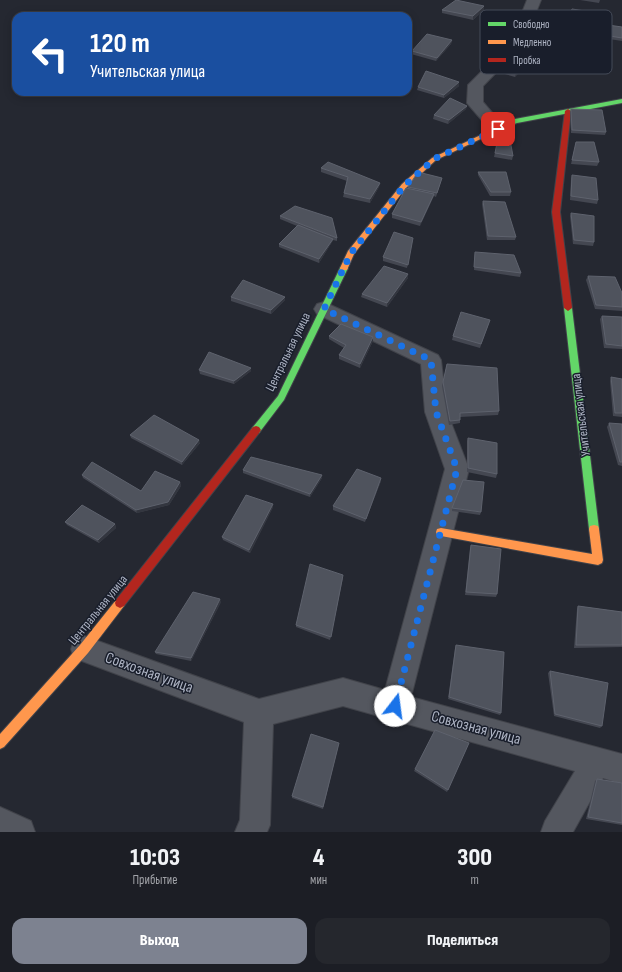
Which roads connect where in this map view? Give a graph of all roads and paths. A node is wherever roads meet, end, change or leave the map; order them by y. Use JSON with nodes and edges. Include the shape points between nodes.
{"nodes":[{"id":1,"x":534,"y":0,"type":"edge"},
{"id":2,"x":530,"y":10,"type":"edge"},
{"id":3,"x":486,"y":74,"type":"edge"},
{"id":4,"x":622,"y":101,"type":"edge"},
{"id":5,"x":568,"y":111,"type":"junction"},
{"id":6,"x":498,"y":129,"type":"junction"},
{"id":7,"x":324,"y":309,"type":"junction"},
{"id":8,"x":441,"y":532,"type":"junction"},
{"id":9,"x":84,"y":649,"type":"junction"},
{"id":10,"x":395,"y":706,"type":"junction"},
{"id":11,"x":259,"y":713,"type":"junction"},
{"id":12,"x":0,"y":743,"type":"edge"},
{"id":13,"x":609,"y":765,"type":"edge"},
{"id":14,"x":0,"y":822,"type":"edge"},
{"id":15,"x":20,"y":832,"type":"edge"},
{"id":16,"x":250,"y":832,"type":"edge"},
{"id":17,"x":556,"y":832,"type":"edge"}],
"edges":[{"from":1,"to":2,"type":"street"},
{"from":3,"to":6,"type":"street","via":[[475,85],[475,103]]},
{"from":4,"to":5,"type":"street","name":"Центральная улица"},
{"from":5,"to":6,"type":"street","name":"Центральная улица","via":[[515,121]]},
{"from":5,"to":8,"type":"street","name":"Учительская улица","via":[[556,212],[598,560]]},
{"from":6,"to":7,"type":"street","name":"Центральная улица","via":[[434,159],[404,186],[351,253]]},
{"from":7,"to":8,"type":"street","via":[[431,360],[436,412],[457,469]]},
{"from":7,"to":9,"type":"street","name":"Центральная улица","via":[[281,398]]},
{"from":8,"to":10,"type":"street"},
{"from":9,"to":11,"type":"street","name":"Совхозная улица"},
{"from":9,"to":12,"type":"street","name":"Центральная улица"},
{"from":10,"to":11,"type":"street","name":"Совхозная улица","via":[[343,692]]},
{"from":10,"to":13,"type":"street","name":"Совхозная улица"},
{"from":11,"to":16,"type":"street","via":[[255,825]]},
{"from":13,"to":17,"type":"street"},
{"from":14,"to":15,"type":"street"}]}
